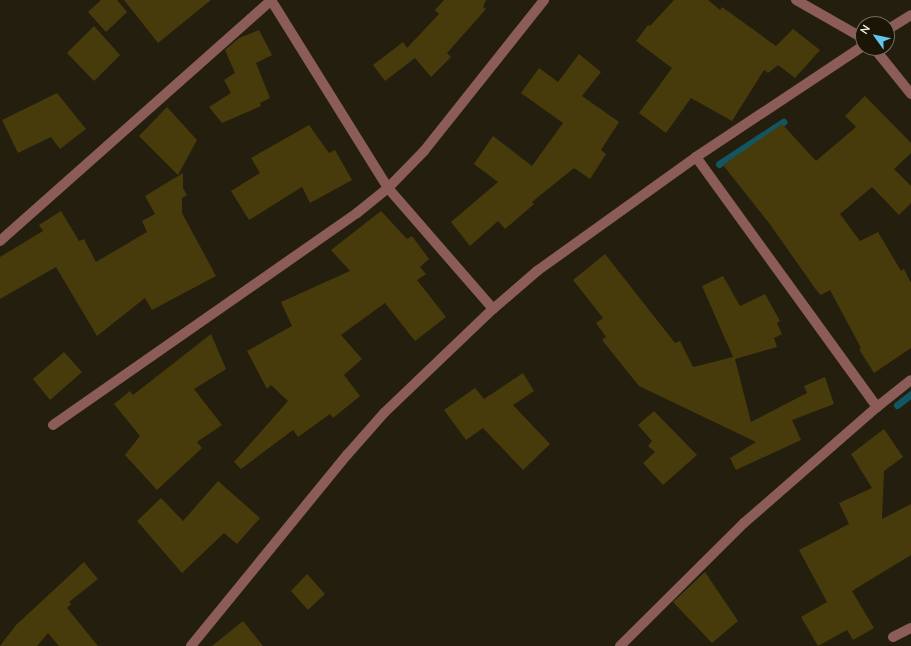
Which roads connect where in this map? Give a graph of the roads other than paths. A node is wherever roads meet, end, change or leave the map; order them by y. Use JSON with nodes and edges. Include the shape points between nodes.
{"nodes":[{"id":1,"x":271,"y":0,"type":"edge"},
{"id":2,"x":544,"y":0,"type":"edge"},
{"id":3,"x":796,"y":0,"type":"edge"},
{"id":4,"x":911,"y":15,"type":"edge"},
{"id":5,"x":895,"y":25,"type":"edge"},
{"id":6,"x":855,"y":33,"type":"edge"},
{"id":7,"x":855,"y":51,"type":"edge"},
{"id":8,"x":880,"y":56,"type":"edge"},
{"id":9,"x":911,"y":94,"type":"edge"},
{"id":10,"x":696,"y":156,"type":"junction"},
{"id":11,"x":388,"y":188,"type":"junction"},
{"id":12,"x":0,"y":241,"type":"edge"},
{"id":13,"x":493,"y":309,"type":"junction"},
{"id":14,"x":911,"y":380,"type":"edge"},
{"id":15,"x":877,"y":407,"type":"junction"},
{"id":16,"x":54,"y":425,"type":"dead end"},
{"id":17,"x":911,"y":628,"type":"edge"},
{"id":18,"x":893,"y":638,"type":"dead end"},
{"id":19,"x":191,"y":646,"type":"edge"},
{"id":20,"x":620,"y":646,"type":"edge"}],
"edges":[{"from":1,"to":11,"type":"street"},
{"from":1,"to":12,"type":"street"},
{"from":2,"to":11,"type":"street","via":[[424,151]]},
{"from":3,"to":6,"type":"street"},
{"from":4,"to":5,"type":"street"},
{"from":7,"to":10,"type":"street"},
{"from":8,"to":9,"type":"street"},
{"from":10,"to":13,"type":"street","via":[[537,271]]},
{"from":10,"to":15,"type":"street"},
{"from":11,"to":13,"type":"street"},
{"from":11,"to":16,"type":"street","via":[[357,213]]},
{"from":13,"to":19,"type":"street","via":[[384,413],[357,443]]},
{"from":14,"to":15,"type":"street"},
{"from":15,"to":20,"type":"street","via":[[744,523]]},
{"from":17,"to":18,"type":"street"}]}
